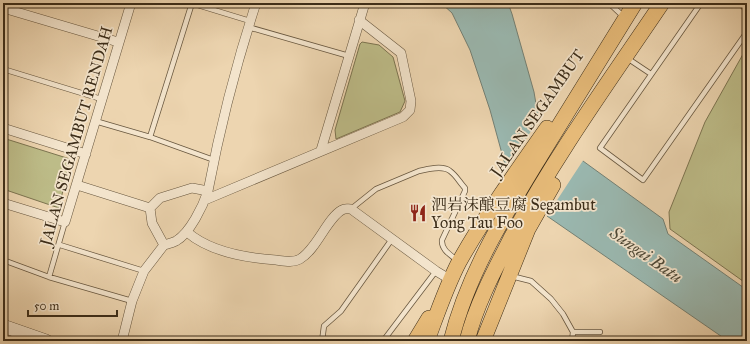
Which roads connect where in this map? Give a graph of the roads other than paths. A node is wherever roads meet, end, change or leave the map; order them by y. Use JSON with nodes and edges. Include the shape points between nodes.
{"nodes":[{"id":1,"x":131,"y":3,"type":"edge"},
{"id":2,"x":192,"y":3,"type":"edge"},
{"id":3,"x":256,"y":3,"type":"edge"},
{"id":4,"x":365,"y":3,"type":"edge"},
{"id":5,"x":609,"y":3,"type":"edge"},
{"id":6,"x":635,"y":3,"type":"edge"},
{"id":7,"x":662,"y":3,"type":"edge"},
{"id":8,"x":701,"y":3,"type":"edge"},
{"id":9,"x":740,"y":3,"type":"edge"},
{"id":10,"x":3,"y":8,"type":"edge"},
{"id":11,"x":747,"y":11,"type":"edge"},
{"id":12,"x":625,"y":19,"type":"junction"},
{"id":13,"x":359,"y":20,"type":"junction"},
{"id":14,"x":249,"y":24,"type":"junction"},
{"id":15,"x":747,"y":32,"type":"edge"},
{"id":16,"x":615,"y":35,"type":"junction"},
{"id":17,"x":118,"y":42,"type":"junction"},
{"id":18,"x":349,"y":56,"type":"junction"},
{"id":19,"x":622,"y":61,"type":"junction"},
{"id":20,"x":3,"y":69,"type":"edge"},
{"id":21,"x":651,"y":74,"type":"junction"},
{"id":22,"x":101,"y":99,"type":"junction"},
{"id":23,"x":95,"y":121,"type":"junction"},
{"id":24,"x":3,"y":128,"type":"edge"},
{"id":25,"x":150,"y":137,"type":"junction"},
{"id":26,"x":321,"y":150,"type":"junction"},
{"id":27,"x":86,"y":154,"type":"junction"},
{"id":28,"x":214,"y":160,"type":"junction"},
{"id":29,"x":77,"y":185,"type":"junction"},
{"id":30,"x":208,"y":191,"type":"junction"},
{"id":31,"x":205,"y":200,"type":"junction"},
{"id":32,"x":3,"y":203,"type":"edge"},
{"id":33,"x":150,"y":208,"type":"junction"},
{"id":34,"x":351,"y":209,"type":"junction"},
{"id":35,"x":65,"y":222,"type":"junction"},
{"id":36,"x":187,"y":232,"type":"junction"},
{"id":37,"x":392,"y":239,"type":"junction"},
{"id":38,"x":60,"y":245,"type":"junction"},
{"id":39,"x":164,"y":245,"type":"junction"},
{"id":40,"x":3,"y":260,"type":"edge"},
{"id":41,"x":459,"y":262,"type":"junction"},
{"id":42,"x":144,"y":271,"type":"junction"},
{"id":43,"x":436,"y":271,"type":"junction"},
{"id":44,"x":509,"y":275,"type":"junction"},
{"id":45,"x":49,"y":277,"type":"junction"},
{"id":46,"x":451,"y":280,"type":"junction"},
{"id":47,"x":443,"y":298,"type":"junction"},
{"id":48,"x":132,"y":302,"type":"junction"},
{"id":49,"x":3,"y":326,"type":"edge"},
{"id":50,"x":573,"y":332,"type":"junction"},
{"id":51,"x":600,"y":332,"type":"dead end"},
{"id":52,"x":46,"y":341,"type":"edge"},
{"id":53,"x":122,"y":341,"type":"edge"},
{"id":54,"x":322,"y":341,"type":"edge"},
{"id":55,"x":383,"y":341,"type":"edge"},
{"id":56,"x":415,"y":341,"type":"edge"},
{"id":57,"x":427,"y":341,"type":"edge"},
{"id":58,"x":451,"y":341,"type":"edge"},
{"id":59,"x":467,"y":341,"type":"edge"},
{"id":60,"x":483,"y":341,"type":"edge"},
{"id":61,"x":572,"y":341,"type":"edge"}],
"edges":[{"from":1,"to":17,"type":"street","name":"JALAN SEGAMBUT RENDAH"},
{"from":2,"to":14,"type":"lane"},
{"from":2,"to":25,"type":"lane"},
{"from":3,"to":14,"type":"street"},
{"from":4,"to":13,"type":"street"},
{"from":5,"to":12,"type":"lane"},
{"from":6,"to":12,"type":"main road"},
{"from":7,"to":19,"type":"main road"},
{"from":8,"to":21,"type":"lane"},
{"from":9,"to":11,"type":"lane"},
{"from":10,"to":17,"type":"street"},
{"from":12,"to":16,"type":"main road"},
{"from":13,"to":18,"type":"street"},
{"from":13,"to":26,"type":"street","via":[[401,53],[412,101],[410,110],[403,117]]},
{"from":14,"to":18,"type":"lane"},
{"from":14,"to":28,"type":"street"},
{"from":15,"to":21,"type":"lane","via":[[643,180],[600,148]]},
{"from":16,"to":41,"type":"main road","name":"JALAN SEGAMBUT","via":[[571,93],[497,201]]},
{"from":16,"to":58,"type":"main road","via":[[483,254]]},
{"from":17,"to":22,"type":"street","name":"JALAN SEGAMBUT RENDAH"},
{"from":18,"to":26,"type":"street"},
{"from":19,"to":21,"type":"lane"},
{"from":19,"to":44,"type":"main road","via":[[528,229]]},
{"from":19,"to":59,"type":"main road","via":[[522,218],[494,271],[470,326]]},
{"from":20,"to":22,"type":"lane"},
{"from":22,"to":23,"type":"street","name":"JALAN SEGAMBUT RENDAH"},
{"from":23,"to":25,"type":"lane"},
{"from":23,"to":27,"type":"street","name":"JALAN SEGAMBUT RENDAH"},
{"from":24,"to":27,"type":"street"},
{"from":25,"to":28,"type":"lane"},
{"from":26,"to":31,"type":"street"},
{"from":27,"to":29,"type":"street","name":"JALAN SEGAMBUT RENDAH"},
{"from":28,"to":30,"type":"street"},
{"from":29,"to":33,"type":"street"},
{"from":29,"to":35,"type":"street","name":"JALAN SEGAMBUT RENDAH"},
{"from":30,"to":31,"type":"street"},
{"from":30,"to":33,"type":"street","via":[[192,188],[160,198]]},
{"from":31,"to":36,"type":"street"},
{"from":32,"to":35,"type":"street"},
{"from":33,"to":39,"type":"street","via":[[152,223]]},
{"from":34,"to":36,"type":"street","via":[[341,210],[309,252],[293,261],[251,259],[235,255],[193,238]]},
{"from":34,"to":37,"type":"street"},
{"from":34,"to":41,"type":"lane","via":[[376,189],[419,171],[444,168],[450,170],[465,191],[442,244],[443,248]]},
{"from":35,"to":38,"type":"lane","name":"JALAN SEGAMBUT RENDAH"},
{"from":36,"to":39,"type":"street","via":[[177,240]]},
{"from":37,"to":43,"type":"street"},
{"from":37,"to":54,"type":"lane","via":[[341,311],[324,326]]},
{"from":38,"to":42,"type":"lane"},
{"from":38,"to":45,"type":"lane","name":"JALAN SEGAMBUT RENDAH"},
{"from":39,"to":42,"type":"street"},
{"from":40,"to":45,"type":"lane"},
{"from":41,"to":46,"type":"main road","name":"JALAN SEGAMBUT"},
{"from":42,"to":48,"type":"street"},
{"from":43,"to":46,"type":"street"},
{"from":43,"to":55,"type":"lane"},
{"from":44,"to":50,"type":"lane","via":[[531,281],[542,290],[563,314]]},
{"from":44,"to":60,"type":"main road"},
{"from":45,"to":48,"type":"lane"},
{"from":46,"to":47,"type":"main road","name":"JALAN SEGAMBUT"},
{"from":47,"to":56,"type":"main road"},
{"from":47,"to":57,"type":"main road","name":"JALAN SEGAMBUT"},
{"from":48,"to":53,"type":"street"},
{"from":49,"to":52,"type":"main road"},
{"from":50,"to":51,"type":"lane"},
{"from":50,"to":61,"type":"lane"}]}
